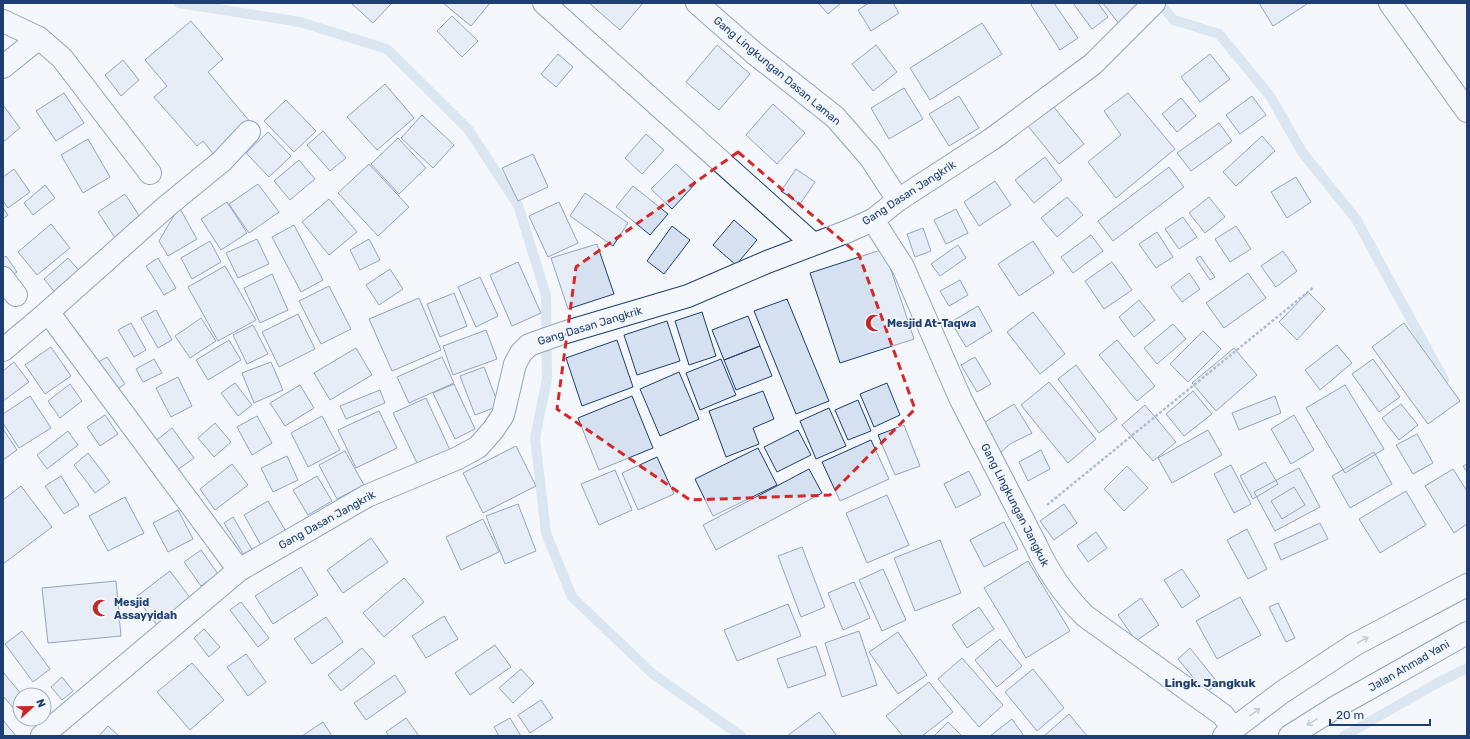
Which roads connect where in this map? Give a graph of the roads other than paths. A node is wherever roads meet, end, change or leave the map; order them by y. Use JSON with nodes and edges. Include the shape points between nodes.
{"nodes":[{"id":1,"x":544,"y":3,"type":"edge"},
{"id":2,"x":697,"y":3,"type":"edge"},
{"id":3,"x":1390,"y":3,"type":"edge"},
{"id":4,"x":1149,"y":5,"type":"edge"},
{"id":5,"x":3,"y":21,"type":"edge"},
{"id":6,"x":39,"y":38,"type":"junction"},
{"id":7,"x":3,"y":67,"type":"edge"},
{"id":8,"x":1467,"y":111,"type":"edge"},
{"id":9,"x":249,"y":132,"type":"dead end"},
{"id":10,"x":150,"y":173,"type":"dead end"},
{"id":11,"x":898,"y":200,"type":"junction"},
{"id":12,"x":873,"y":220,"type":"junction"},
{"id":13,"x":813,"y":244,"type":"junction"},
{"id":14,"x":3,"y":278,"type":"edge"},
{"id":15,"x":16,"y":295,"type":"dead end"},
{"id":16,"x":48,"y":312,"type":"junction"},
{"id":17,"x":3,"y":350,"type":"edge"},
{"id":18,"x":239,"y":570,"type":"junction"},
{"id":19,"x":1467,"y":584,"type":"edge"},
{"id":20,"x":1467,"y":633,"type":"edge"},
{"id":21,"x":1229,"y":733,"type":"edge"},
{"id":22,"x":1293,"y":735,"type":"edge"},
{"id":23,"x":42,"y":736,"type":"edge"}],
"edges":[{"from":1,"to":13,"type":"main road"},
{"from":2,"to":11,"type":"main road","name":"Gang Lingkungan Dasan Laman","via":[[835,118],[870,157]]},
{"from":3,"to":8,"type":"main road"},
{"from":4,"to":11,"type":"main road","name":"Gang Dasan Jangkrik","via":[[1093,64],[992,139]]},
{"from":5,"to":6,"type":"main road"},
{"from":6,"to":7,"type":"main road"},
{"from":6,"to":10,"type":"main road","via":[[62,58],[76,75]]},
{"from":9,"to":16,"type":"main road","via":[[222,161],[167,206]]},
{"from":11,"to":12,"type":"main road","name":"Gang Dasan Jangkrik"},
{"from":12,"to":13,"type":"main road","name":"Gang Dasan Jangkrik"},
{"from":12,"to":21,"type":"main road","name":"Gang Lingkungan Jangkuk","via":[[903,267],[961,400],[1056,583],[1085,616],[1223,715]]},
{"from":13,"to":18,"type":"main road","name":"Gang Dasan Jangkrik","via":[[688,296],[529,345],[515,364],[503,415],[478,447],[367,496]]},
{"from":14,"to":15,"type":"main road"},
{"from":16,"to":17,"type":"main road"},
{"from":16,"to":18,"type":"main road"},
{"from":18,"to":23,"type":"main road","name":"Gang Dasan Jangkrik"},
{"from":21,"to":19,"type":"main road","one_way":true,"via":[[1281,693],[1354,645]]},
{"from":20,"to":22,"type":"main road","name":"Jalan Ahmad Yani","one_way":true,"via":[[1336,707]]}]}
